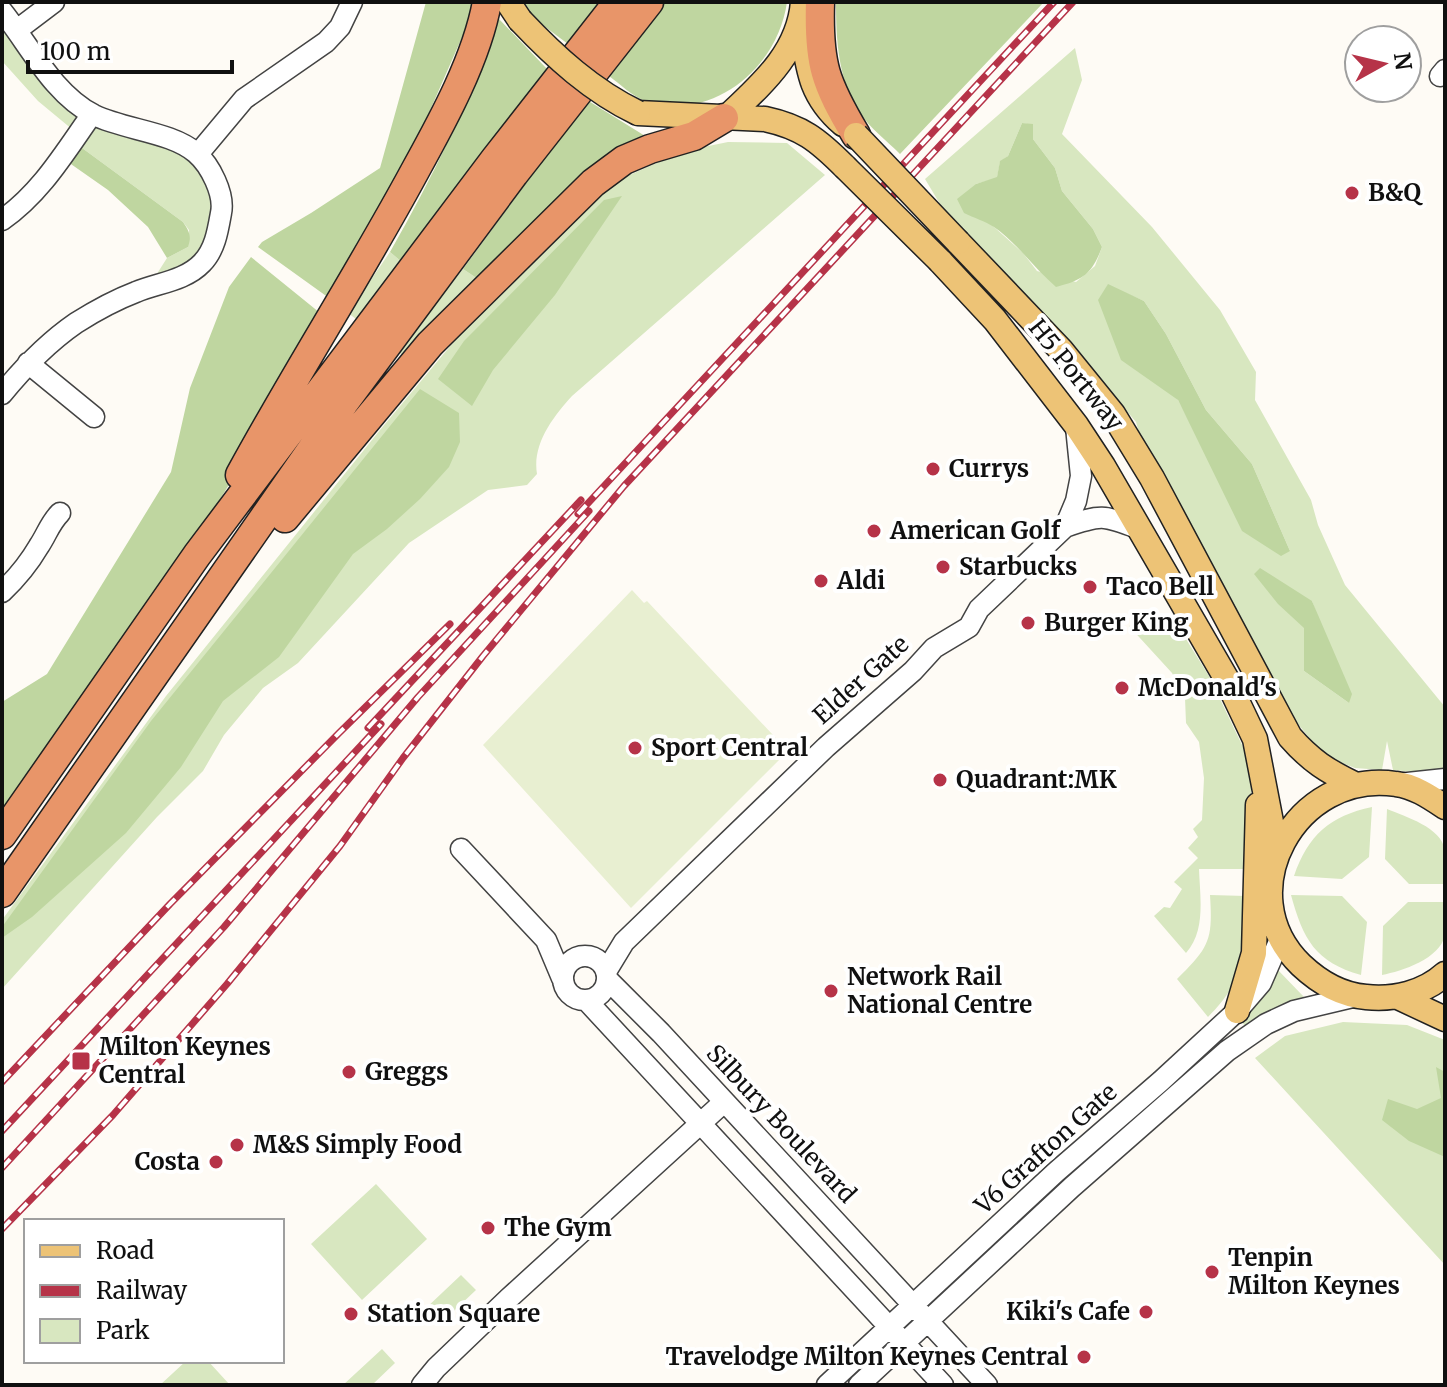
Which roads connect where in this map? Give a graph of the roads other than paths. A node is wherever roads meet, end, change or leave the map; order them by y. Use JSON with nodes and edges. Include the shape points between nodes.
{"nodes":[{"id":1,"x":54,"y":2,"type":"edge"},
{"id":2,"x":352,"y":2,"type":"edge"},
{"id":3,"x":487,"y":2,"type":"edge"},
{"id":4,"x":618,"y":2,"type":"edge"},
{"id":5,"x":649,"y":2,"type":"edge"},
{"id":6,"x":808,"y":9,"type":"edge"},
{"id":7,"x":2,"y":11,"type":"edge"},
{"id":8,"x":514,"y":11,"type":"edge"},
{"id":9,"x":17,"y":30,"type":"junction"},
{"id":10,"x":92,"y":114,"type":"junction"},
{"id":11,"x":725,"y":118,"type":"junction"},
{"id":12,"x":856,"y":135,"type":"joint"},
{"id":13,"x":198,"y":154,"type":"junction"},
{"id":14,"x":2,"y":220,"type":"edge"},
{"id":15,"x":28,"y":363,"type":"junction"},
{"id":16,"x":2,"y":394,"type":"edge"},
{"id":17,"x":94,"y":417,"type":"dead end"},
{"id":18,"x":1076,"y":425,"type":"junction"},
{"id":19,"x":60,"y":513,"type":"dead end"},
{"id":20,"x":1065,"y":527,"type":"junction"},
{"id":21,"x":1140,"y":529,"type":"junction"},
{"id":22,"x":197,"y":555,"type":"junction"},
{"id":23,"x":2,"y":592,"type":"edge"},
{"id":24,"x":127,"y":715,"type":"junction"},
{"id":25,"x":1445,"y":779,"type":"edge"},
{"id":26,"x":1380,"y":784,"type":"junction"},
{"id":27,"x":1445,"y":807,"type":"edge"},
{"id":28,"x":2,"y":835,"type":"edge"},
{"id":29,"x":461,"y":849,"type":"dead end"},
{"id":30,"x":1269,"y":865,"type":"junction"},
{"id":31,"x":2,"y":893,"type":"edge"},
{"id":32,"x":1264,"y":907,"type":"junction"},
{"id":33,"x":1281,"y":937,"type":"junction"},
{"id":34,"x":546,"y":940,"type":"junction"},
{"id":35,"x":624,"y":942,"type":"junction"},
{"id":36,"x":584,"y":956,"type":"junction"},
{"id":37,"x":1445,"y":974,"type":"edge"},
{"id":38,"x":608,"y":976,"type":"junction"},
{"id":39,"x":562,"y":978,"type":"junction"},
{"id":40,"x":1373,"y":997,"type":"junction"},
{"id":41,"x":587,"y":1001,"type":"junction"},
{"id":42,"x":1237,"y":1011,"type":"junction"},
{"id":43,"x":1445,"y":1019,"type":"edge"},
{"id":44,"x":724,"y":1102,"type":"junction"},
{"id":45,"x":700,"y":1125,"type":"junction"},
{"id":46,"x":914,"y":1304,"type":"junction"},
{"id":47,"x":929,"y":1320,"type":"junction"},
{"id":48,"x":888,"y":1328,"type":"junction"},
{"id":49,"x":903,"y":1344,"type":"junction"},
{"id":50,"x":436,"y":1368,"type":"junction"},
{"id":51,"x":833,"y":1379,"type":"edge"},
{"id":52,"x":864,"y":1381,"type":"edge"},
{"id":53,"x":941,"y":1382,"type":"edge"},
{"id":54,"x":405,"y":1385,"type":"edge"},
{"id":55,"x":422,"y":1385,"type":"edge"},
{"id":56,"x":987,"y":1385,"type":"edge"}],
"edges":[{"from":1,"to":9,"type":"street"},
{"from":2,"to":13,"type":"street","via":[[326,42],[244,99]]},
{"from":3,"to":22,"type":"highway","via":[[436,131]]},
{"from":4,"to":22,"type":"highway"},
{"from":5,"to":24,"type":"highway","via":[[344,403]]},
{"from":6,"to":11,"type":"main road","via":[[775,71]]},
{"from":6,"to":12,"type":"highway","via":[[819,35],[823,71]]},
{"from":7,"to":9,"type":"street"},
{"from":8,"to":11,"type":"main road","name":"H5 Portway","bridge":true,"via":[[610,100],[638,113]]},
{"from":9,"to":10,"type":"street","via":[[61,90]]},
{"from":10,"to":13,"type":"street","via":[[172,139]]},
{"from":10,"to":14,"type":"street","via":[[40,187]]},
{"from":11,"to":18,"type":"main road","name":"H5 Portway","bridge":true,"via":[[765,119],[820,141],[995,320]]},
{"from":11,"to":24,"type":"highway","via":[[694,136],[624,160],[510,263],[420,355]]},
{"from":12,"to":26,"type":"main road","name":"H5 Portway","bridge":true,"via":[[1061,350],[1113,414],[1290,737],[1323,769]]},
{"from":13,"to":15,"type":"street","via":[[216,180],[223,206],[216,239],[202,263],[178,278],[103,306]]},
{"from":15,"to":16,"type":"street"},
{"from":15,"to":17,"type":"street"},
{"from":18,"to":20,"type":"street","name":"Elder Gate","via":[[1081,476]]},
{"from":18,"to":21,"type":"main road","name":"H5 Portway"},
{"from":19,"to":23,"type":"street"},
{"from":20,"to":21,"type":"street","name":"Elder Gate","via":[[1106,516]]},
{"from":20,"to":35,"type":"street","name":"Elder Gate","via":[[979,609],[969,627],[934,648]]},
{"from":21,"to":30,"type":"main road","name":"H5 Portway","via":[[1255,739],[1263,771]]},
{"from":22,"to":28,"type":"highway"},
{"from":24,"to":31,"type":"highway"},
{"from":25,"to":26,"type":"street"},
{"from":26,"to":27,"type":"main road","name":"H5 Portway","via":[[1423,793]]},
{"from":26,"to":30,"type":"main road","via":[[1336,791],[1300,816]]},
{"from":29,"to":34,"type":"street"},
{"from":30,"to":32,"type":"main road","name":"H5 Portway"},
{"from":32,"to":33,"type":"main road"},
{"from":32,"to":42,"type":"main road","name":"H5 Portway"},
{"from":33,"to":40,"type":"main road","via":[[1311,975],[1336,990]]},
{"from":33,"to":42,"type":"street","name":"V6 Grafton Gate","via":[[1261,983]]},
{"from":34,"to":36,"type":"street"},
{"from":34,"to":39,"type":"street"},
{"from":35,"to":36,"type":"street","name":"Elder Gate"},
{"from":35,"to":38,"type":"street","name":"Elder Gate"},
{"from":36,"to":38,"type":"street","via":[[596,959]]},
{"from":36,"to":39,"type":"street","via":[[565,968]]},
{"from":37,"to":40,"type":"main road","via":[[1420,990]]},
{"from":38,"to":41,"type":"street","via":[[605,991]]},
{"from":38,"to":44,"type":"street","name":"Silbury Boulevard"},
{"from":39,"to":41,"type":"street","via":[[571,996]]},
{"from":40,"to":43,"type":"main road"},
{"from":40,"to":47,"type":"street","name":"V6 Grafton Gate","via":[[1294,1011],[1227,1051]]},
{"from":41,"to":45,"type":"street"},
{"from":42,"to":46,"type":"street","name":"V6 Grafton Gate"},
{"from":44,"to":45,"type":"street"},
{"from":44,"to":46,"type":"street","name":"Silbury Boulevard"},
{"from":45,"to":48,"type":"street"},
{"from":45,"to":50,"type":"street"},
{"from":46,"to":47,"type":"street","name":"Silbury Boulevard"},
{"from":46,"to":48,"type":"street","name":"V6 Grafton Gate"},
{"from":47,"to":49,"type":"street","name":"V6 Grafton Gate"},
{"from":47,"to":56,"type":"street"},
{"from":48,"to":49,"type":"street"},
{"from":48,"to":51,"type":"street","name":"V6 Grafton Gate"},
{"from":49,"to":52,"type":"street","name":"V6 Grafton Gate"},
{"from":49,"to":53,"type":"street"},
{"from":50,"to":54,"type":"street"},
{"from":50,"to":55,"type":"street"}]}
